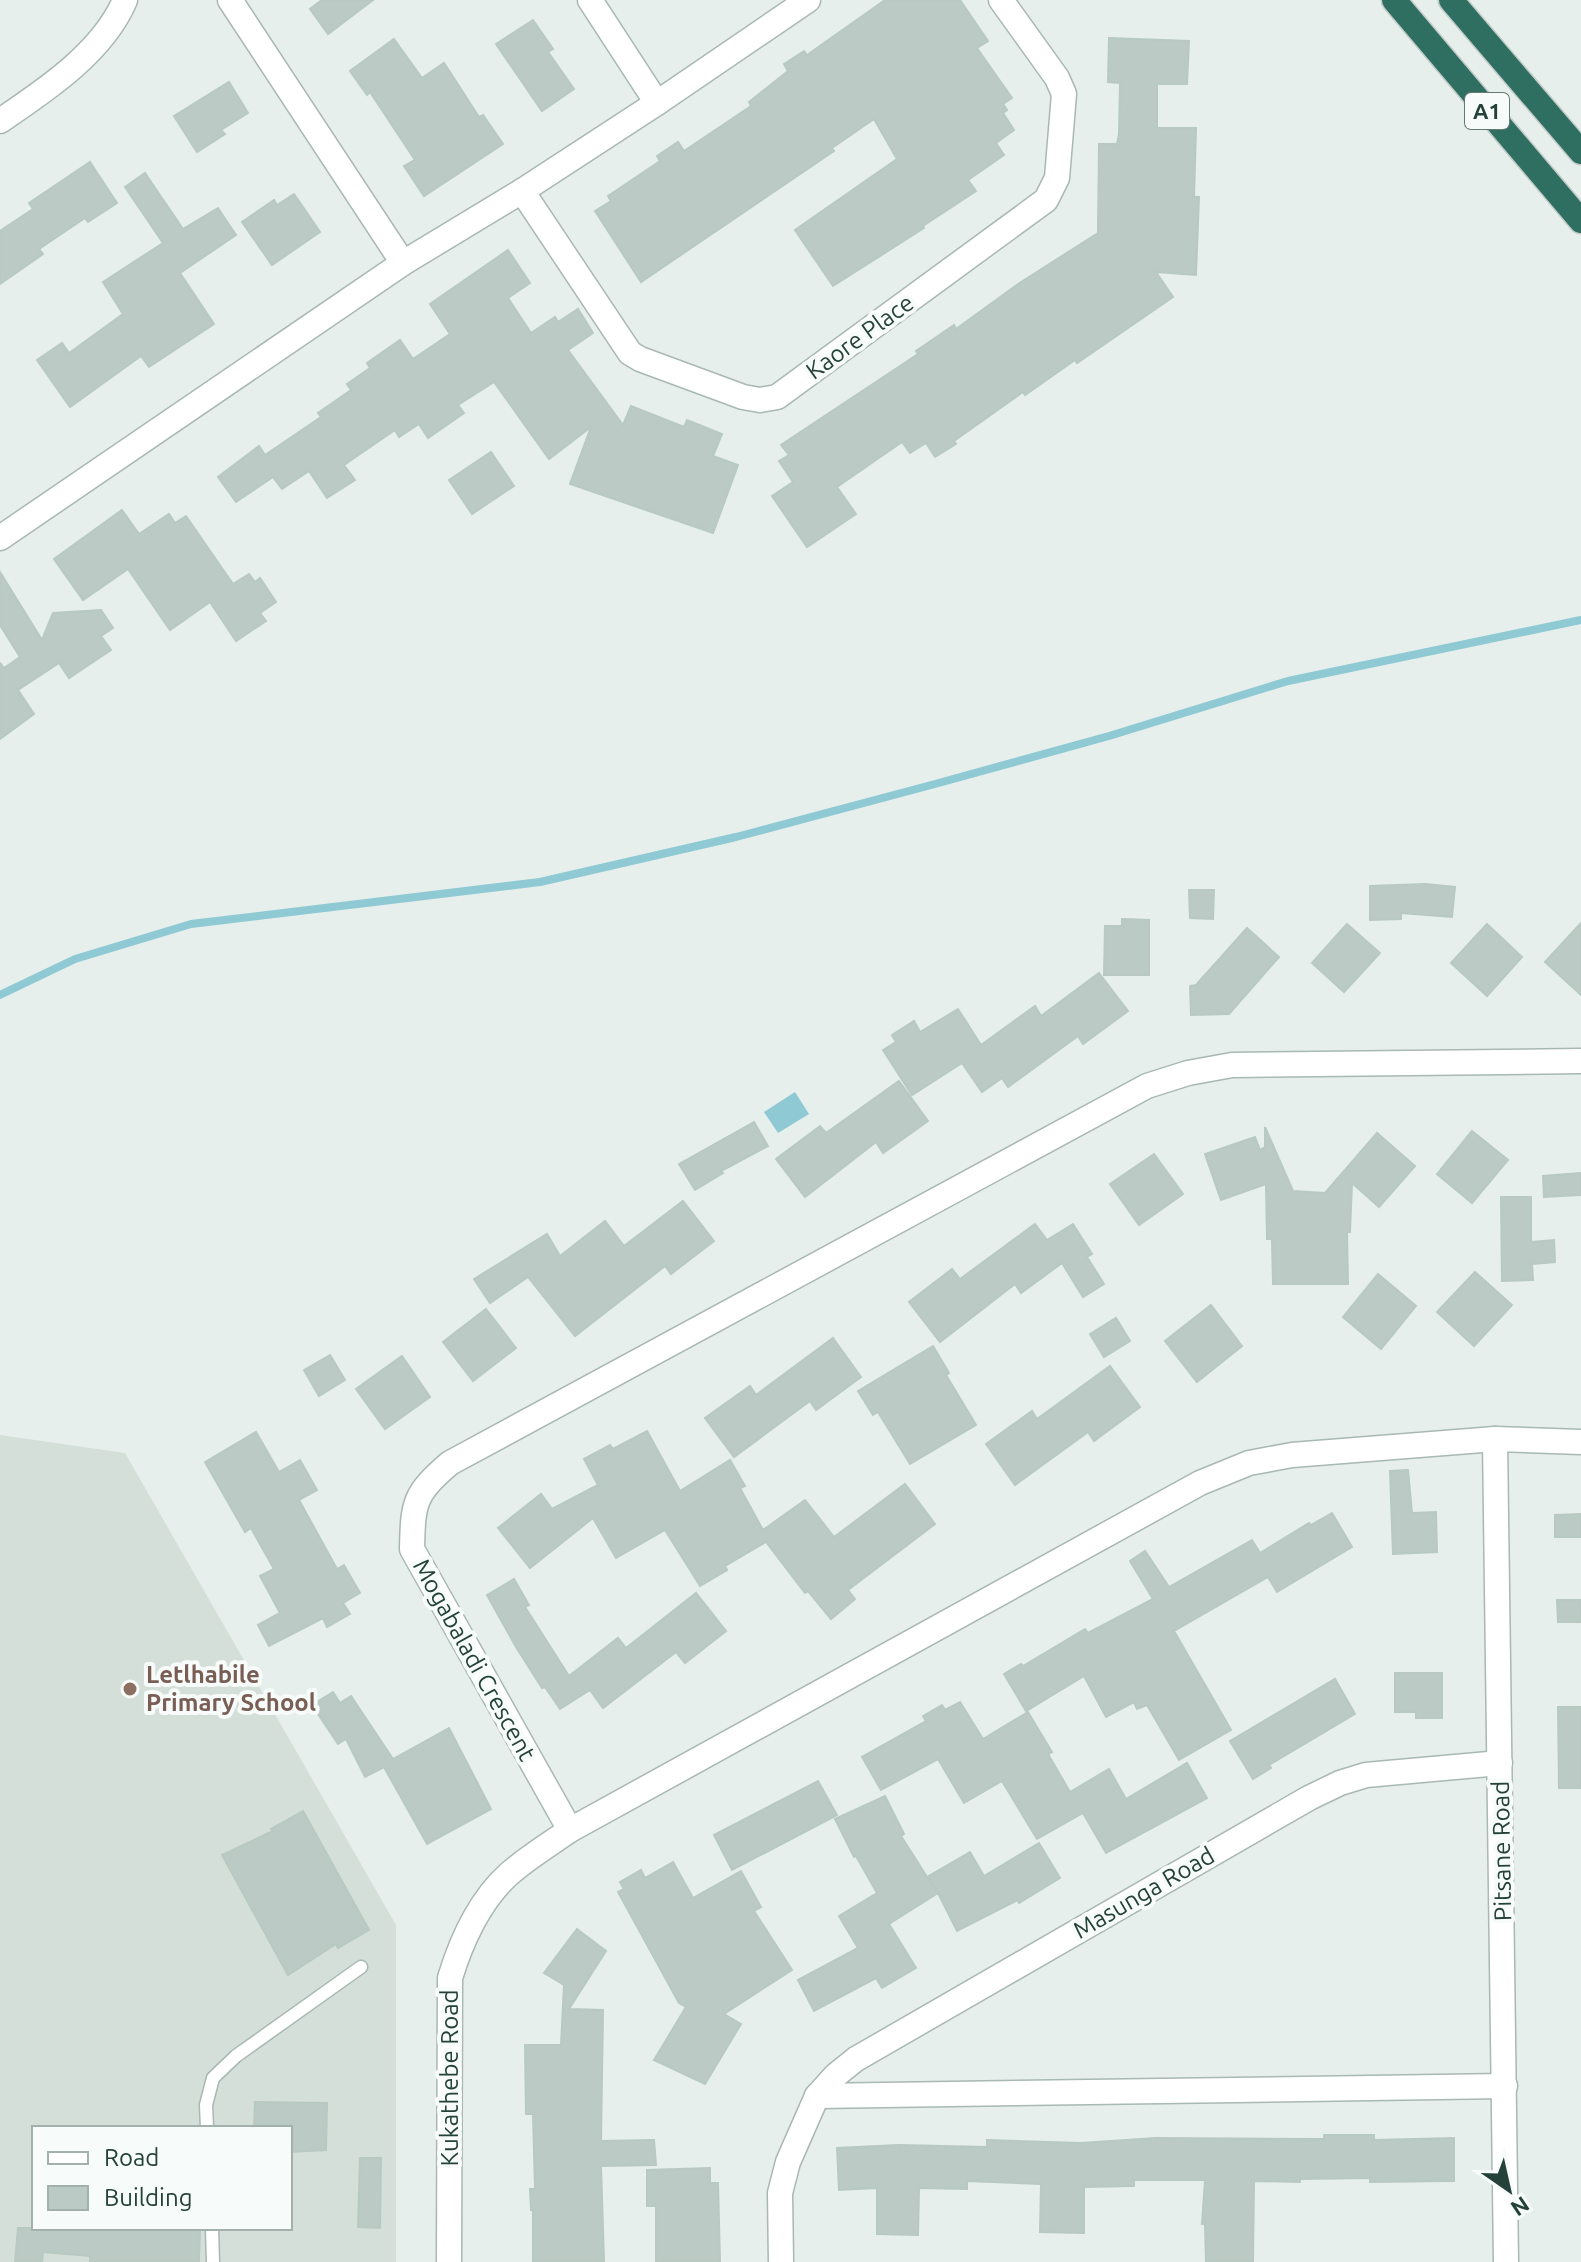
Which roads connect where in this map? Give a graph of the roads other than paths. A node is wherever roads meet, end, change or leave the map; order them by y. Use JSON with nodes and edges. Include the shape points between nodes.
{"nodes":[{"id":1,"x":125,"y":0,"type":"edge"},
{"id":2,"x":230,"y":0,"type":"edge"},
{"id":3,"x":590,"y":0,"type":"edge"},
{"id":4,"x":808,"y":0,"type":"edge"},
{"id":5,"x":1001,"y":0,"type":"edge"},
{"id":6,"x":1394,"y":0,"type":"edge"},
{"id":7,"x":1451,"y":0,"type":"edge"},
{"id":8,"x":657,"y":103,"type":"junction"},
{"id":9,"x":0,"y":121,"type":"edge"},
{"id":10,"x":1581,"y":152,"type":"edge"},
{"id":11,"x":522,"y":191,"type":"junction"},
{"id":12,"x":1581,"y":221,"type":"edge"},
{"id":13,"x":403,"y":263,"type":"junction"},
{"id":14,"x":0,"y":538,"type":"edge"},
{"id":15,"x":1581,"y":1061,"type":"edge"},
{"id":16,"x":1495,"y":1439,"type":"junction"},
{"id":17,"x":1581,"y":1442,"type":"edge"},
{"id":18,"x":1500,"y":1763,"type":"junction"},
{"id":19,"x":570,"y":1830,"type":"junction"},
{"id":20,"x":361,"y":1967,"type":"dead end"},
{"id":21,"x":1505,"y":2086,"type":"junction"},
{"id":22,"x":817,"y":2096,"type":"junction"},
{"id":23,"x":207,"y":2126,"type":"edge"},
{"id":24,"x":212,"y":2230,"type":"edge"},
{"id":25,"x":213,"y":2262,"type":"edge"},
{"id":26,"x":449,"y":2262,"type":"edge"},
{"id":27,"x":781,"y":2262,"type":"edge"},
{"id":28,"x":1506,"y":2262,"type":"edge"}],
"edges":[{"from":1,"to":9,"type":"street","via":[[96,43],[61,80]]},
{"from":2,"to":13,"type":"street"},
{"from":3,"to":8,"type":"street"},
{"from":4,"to":8,"type":"street"},
{"from":5,"to":11,"type":"street","name":"Kaore Place","via":[[1064,94],[1057,178],[1046,200],[777,397],[743,397],[630,353]]},
{"from":6,"to":12,"type":"highway","number":"A1"},
{"from":7,"to":10,"type":"highway","number":"A1"},
{"from":8,"to":11,"type":"street"},
{"from":11,"to":13,"type":"street"},
{"from":13,"to":14,"type":"street"},
{"from":15,"to":19,"type":"street","name":"Mogabaladi Crescent","via":[[1232,1065],[1147,1086],[450,1463],[425,1484],[413,1512],[412,1549]]},
{"from":16,"to":17,"type":"street","name":"Kukathebe Road"},
{"from":16,"to":18,"type":"street","name":"Pitsane Road"},
{"from":16,"to":19,"type":"street","name":"Kukathebe Road","via":[[1292,1455],[1249,1463],[1200,1483]]},
{"from":18,"to":21,"type":"street","name":"Pitsane Road"},
{"from":18,"to":22,"type":"street","name":"Masunga Road","via":[[1366,1775],[1319,1793],[856,2059]]},
{"from":19,"to":26,"type":"street","name":"Kukathebe Road","via":[[507,1876],[460,1946],[450,1978]]},
{"from":20,"to":23,"type":"lane","via":[[213,2078]]},
{"from":21,"to":22,"type":"street"},
{"from":21,"to":28,"type":"street","name":"Pitsane Road"},
{"from":22,"to":27,"type":"street","via":[[780,2193]]},
{"from":24,"to":25,"type":"lane"}]}
